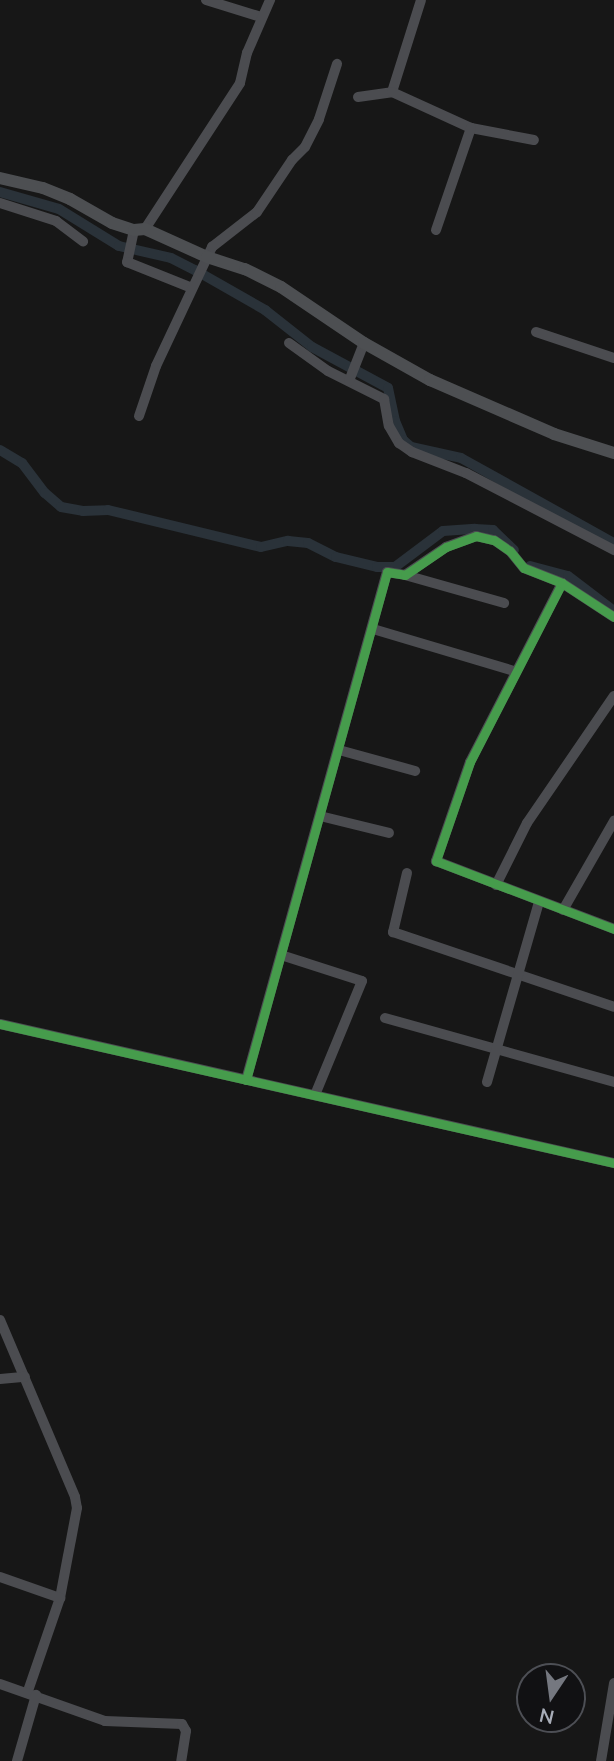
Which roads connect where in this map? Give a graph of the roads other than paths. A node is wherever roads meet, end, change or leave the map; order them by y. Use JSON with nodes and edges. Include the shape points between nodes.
{"nodes":[{"id":1,"x":206,"y":0,"type":"edge"},
{"id":2,"x":270,"y":0,"type":"edge"},
{"id":3,"x":421,"y":0,"type":"edge"},
{"id":4,"x":261,"y":17,"type":"junction"},
{"id":5,"x":337,"y":64,"type":"dead end"},
{"id":6,"x":391,"y":92,"type":"junction"},
{"id":7,"x":358,"y":97,"type":"dead end"},
{"id":8,"x":471,"y":128,"type":"junction"},
{"id":9,"x":534,"y":140,"type":"dead end"},
{"id":10,"x":0,"y":178,"type":"edge"},
{"id":11,"x":0,"y":203,"type":"edge"},
{"id":12,"x":436,"y":230,"type":"dead end"},
{"id":13,"x":137,"y":233,"type":"junction"},
{"id":14,"x":83,"y":241,"type":"dead end"},
{"id":15,"x":206,"y":262,"type":"junction"},
{"id":16,"x":195,"y":285,"type":"junction"},
{"id":17,"x":536,"y":332,"type":"dead end"},
{"id":18,"x":289,"y":343,"type":"dead end"},
{"id":19,"x":364,"y":343,"type":"junction"},
{"id":20,"x":614,"y":358,"type":"edge"},
{"id":21,"x":349,"y":381,"type":"junction"},
{"id":22,"x":139,"y":416,"type":"dead end"},
{"id":23,"x":614,"y":453,"type":"edge"},
{"id":24,"x":614,"y":550,"type":"edge"},
{"id":25,"x":405,"y":575,"type":"junction"},
{"id":26,"x":562,"y":583,"type":"junction"},
{"id":27,"x":504,"y":603,"type":"dead end"},
{"id":28,"x":614,"y":617,"type":"edge"},
{"id":29,"x":373,"y":629,"type":"junction"},
{"id":30,"x":514,"y":671,"type":"junction"},
{"id":31,"x":614,"y":696,"type":"edge"},
{"id":32,"x":339,"y":750,"type":"junction"},
{"id":33,"x":415,"y":771,"type":"dead end"},
{"id":34,"x":320,"y":816,"type":"junction"},
{"id":35,"x":614,"y":821,"type":"edge"},
{"id":36,"x":389,"y":833,"type":"dead end"},
{"id":37,"x":407,"y":873,"type":"dead end"},
{"id":38,"x":496,"y":885,"type":"junction"},
{"id":39,"x":539,"y":902,"type":"junction"},
{"id":40,"x":563,"y":910,"type":"junction"},
{"id":41,"x":614,"y":929,"type":"edge"},
{"id":42,"x":281,"y":955,"type":"junction"},
{"id":43,"x":519,"y":975,"type":"junction"},
{"id":44,"x":614,"y":1007,"type":"edge"},
{"id":45,"x":385,"y":1018,"type":"dead end"},
{"id":46,"x":0,"y":1024,"type":"edge"},
{"id":47,"x":497,"y":1048,"type":"junction"},
{"id":48,"x":246,"y":1080,"type":"junction"},
{"id":49,"x":486,"y":1082,"type":"dead end"},
{"id":50,"x":614,"y":1082,"type":"edge"},
{"id":51,"x":315,"y":1095,"type":"junction"},
{"id":52,"x":613,"y":1159,"type":"edge"},
{"id":53,"x":0,"y":1320,"type":"edge"},
{"id":54,"x":25,"y":1377,"type":"junction"},
{"id":55,"x":0,"y":1379,"type":"edge"},
{"id":56,"x":0,"y":1577,"type":"edge"},
{"id":57,"x":61,"y":1598,"type":"junction"},
{"id":58,"x":614,"y":1683,"type":"edge"},
{"id":59,"x":0,"y":1684,"type":"edge"},
{"id":60,"x":32,"y":1693,"type":"junction"},
{"id":61,"x":610,"y":1731,"type":"edge"},
{"id":62,"x":17,"y":1761,"type":"edge"},
{"id":63,"x":181,"y":1761,"type":"edge"},
{"id":64,"x":601,"y":1761,"type":"edge"}],
"edges":[{"from":1,"to":4,"type":"street"},
{"from":2,"to":4,"type":"street"},
{"from":3,"to":6,"type":"street"},
{"from":4,"to":13,"type":"street","via":[[240,83]]},
{"from":5,"to":15,"type":"street","via":[[305,147],[257,212],[219,240]]},
{"from":6,"to":7,"type":"street"},
{"from":6,"to":8,"type":"street"},
{"from":8,"to":9,"type":"street"},
{"from":8,"to":12,"type":"street"},
{"from":10,"to":13,"type":"main road","via":[[61,195]]},
{"from":11,"to":14,"type":"street","via":[[55,221]]},
{"from":13,"to":15,"type":"main road"},
{"from":13,"to":16,"type":"street","via":[[127,262]]},
{"from":15,"to":16,"type":"street"},
{"from":15,"to":19,"type":"main road","via":[[245,269],[281,287]]},
{"from":16,"to":22,"type":"street","via":[[156,366]]},
{"from":17,"to":20,"type":"street"},
{"from":18,"to":21,"type":"street"},
{"from":19,"to":21,"type":"street"},
{"from":19,"to":23,"type":"main road","via":[[430,380],[554,434]]},
{"from":21,"to":24,"type":"street","via":[[384,399],[394,434],[412,452],[466,473]]},
{"from":25,"to":26,"type":"street","via":[[446,547],[476,536],[494,540],[537,576]]},
{"from":25,"to":27,"type":"street"},
{"from":25,"to":29,"type":"street","via":[[387,572]]},
{"from":26,"to":28,"type":"street"},
{"from":26,"to":30,"type":"street"},
{"from":29,"to":30,"type":"street"},
{"from":29,"to":32,"type":"street"},
{"from":30,"to":38,"type":"street","via":[[470,762],[436,861]]},
{"from":31,"to":38,"type":"street","via":[[527,823]]},
{"from":32,"to":33,"type":"street"},
{"from":32,"to":34,"type":"street"},
{"from":34,"to":36,"type":"street"},
{"from":34,"to":42,"type":"street"},
{"from":35,"to":40,"type":"street"},
{"from":37,"to":43,"type":"street","via":[[393,932]]},
{"from":38,"to":39,"type":"street"},
{"from":39,"to":40,"type":"street"},
{"from":39,"to":43,"type":"street"},
{"from":40,"to":41,"type":"street"},
{"from":42,"to":48,"type":"street"},
{"from":42,"to":51,"type":"street","via":[[362,981]]},
{"from":43,"to":44,"type":"street"},
{"from":43,"to":47,"type":"street"},
{"from":45,"to":47,"type":"street"},
{"from":46,"to":48,"type":"street"},
{"from":47,"to":49,"type":"street"},
{"from":47,"to":50,"type":"street"},
{"from":48,"to":51,"type":"street"},
{"from":51,"to":52,"type":"street"},
{"from":53,"to":54,"type":"street"},
{"from":54,"to":55,"type":"street"},
{"from":54,"to":57,"type":"street","via":[[77,1508]]},
{"from":56,"to":57,"type":"street"},
{"from":57,"to":60,"type":"street"},
{"from":58,"to":61,"type":"street"},
{"from":59,"to":60,"type":"street"},
{"from":60,"to":62,"type":"street"},
{"from":60,"to":63,"type":"street","via":[[105,1721],[182,1724],[186,1731]]},
{"from":61,"to":64,"type":"street"}]}
